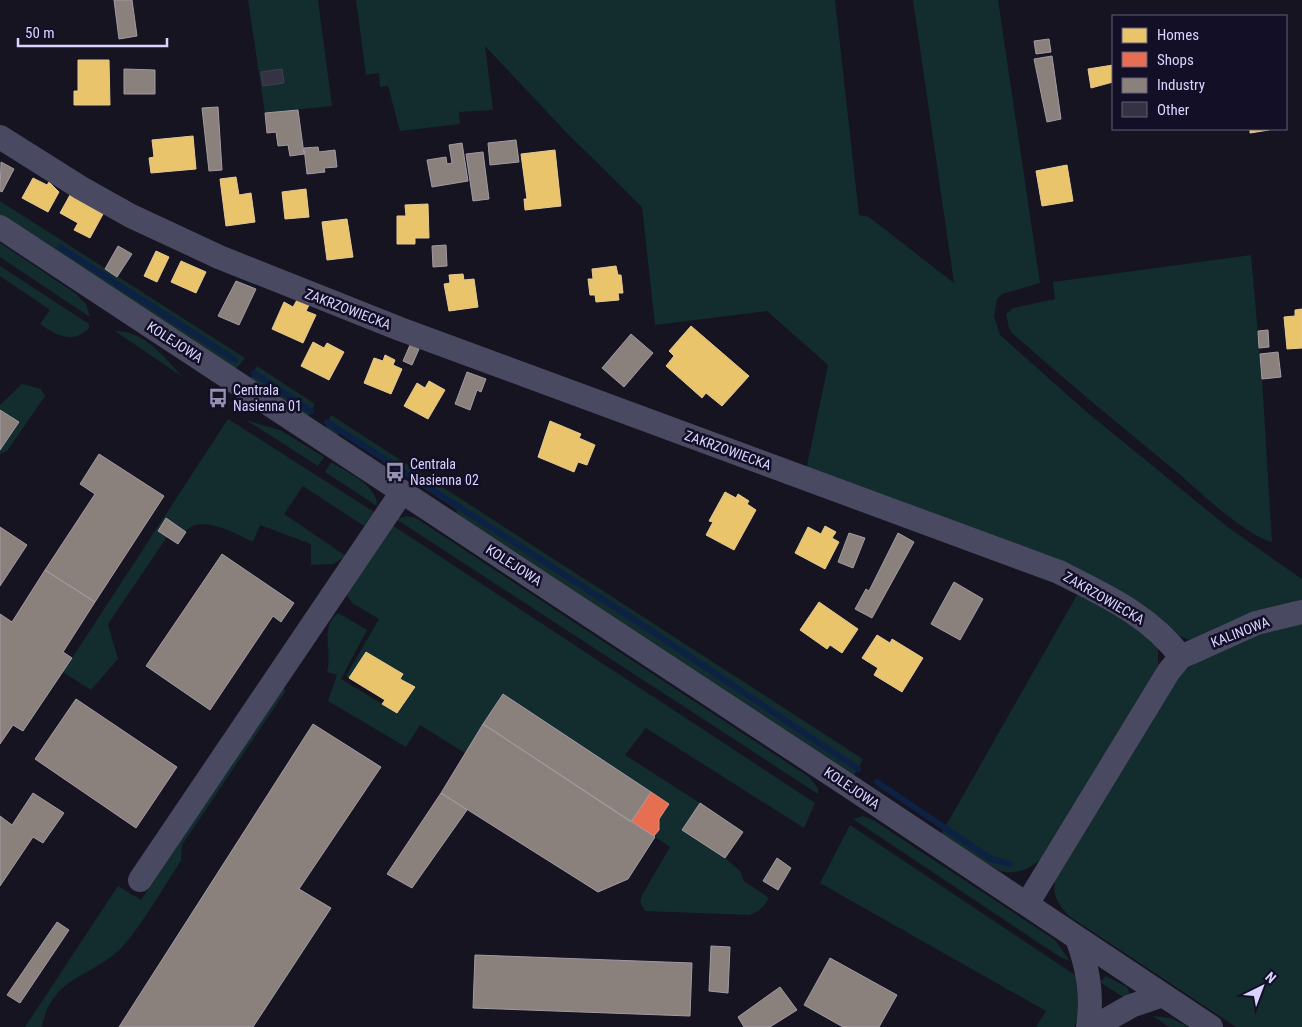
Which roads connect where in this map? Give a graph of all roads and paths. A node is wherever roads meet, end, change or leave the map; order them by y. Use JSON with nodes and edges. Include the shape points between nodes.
{"nodes":[{"id":1,"x":0,"y":138,"type":"edge"},
{"id":2,"x":0,"y":227,"type":"edge"},
{"id":3,"x":402,"y":492,"type":"junction"},
{"id":4,"x":1302,"y":612,"type":"edge"},
{"id":5,"x":1180,"y":657,"type":"junction"},
{"id":6,"x":140,"y":880,"type":"dead end"},
{"id":7,"x":1027,"y":904,"type":"junction"},
{"id":8,"x":1077,"y":938,"type":"junction"},
{"id":9,"x":1163,"y":995,"type":"junction"},
{"id":10,"x":1088,"y":1027,"type":"edge"},
{"id":11,"x":1094,"y":1027,"type":"edge"},
{"id":12,"x":1211,"y":1027,"type":"edge"}],
"edges":[{"from":1,"to":5,"type":"street","name":"ZAKRZOWIECKA","via":[[123,211],[228,261],[400,329],[1059,572],[1140,617],[1163,634]]},
{"from":2,"to":3,"type":"street","name":"KOLEJOWA"},
{"from":3,"to":6,"type":"street"},
{"from":3,"to":7,"type":"street","name":"KOLEJOWA"},
{"from":4,"to":5,"type":"street","name":"KALINOWA","via":[[1256,623]]},
{"from":5,"to":7,"type":"street"},
{"from":7,"to":8,"type":"street","name":"KOLEJOWA"},
{"from":8,"to":9,"type":"street","name":"KOLEJOWA"},
{"from":8,"to":10,"type":"street","via":[[1091,994]]},
{"from":9,"to":11,"type":"street","via":[[1131,1006]]},
{"from":9,"to":12,"type":"street","name":"KOLEJOWA"}]}
